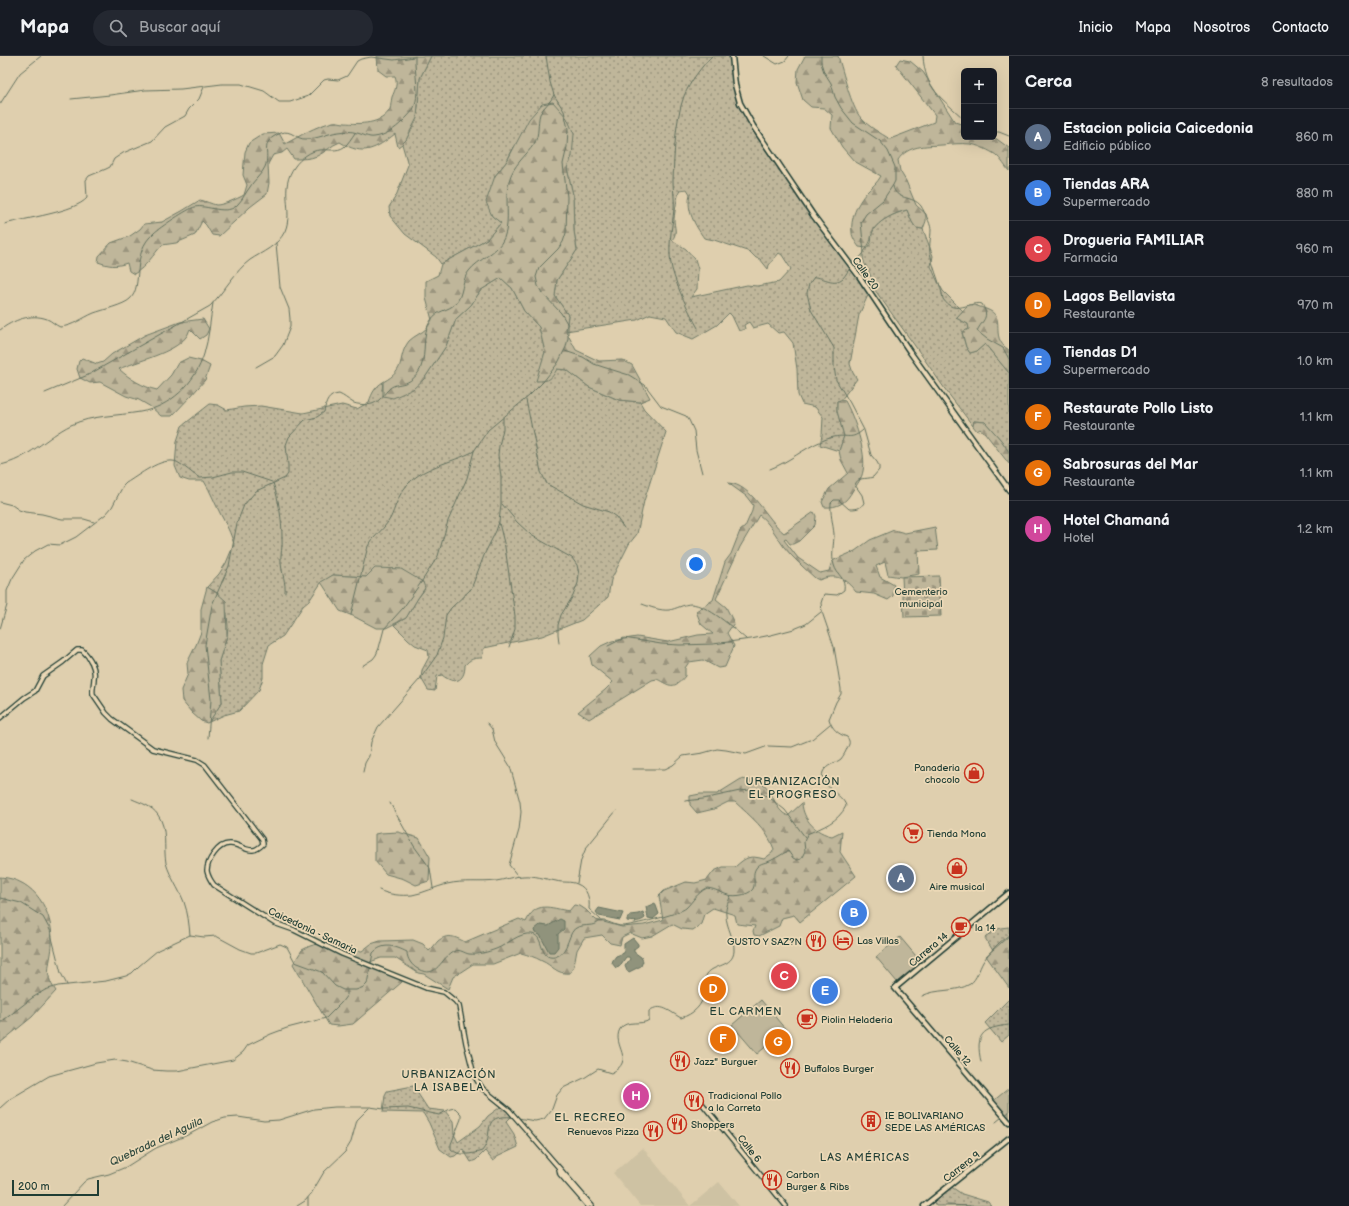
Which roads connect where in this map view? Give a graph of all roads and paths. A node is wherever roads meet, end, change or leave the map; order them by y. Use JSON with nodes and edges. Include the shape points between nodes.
{"nodes":[{"id":1,"x":732,"y":56,"type":"edge"},
{"id":2,"x":1009,"y":490,"type":"edge"},
{"id":3,"x":0,"y":718,"type":"edge"},
{"id":4,"x":1009,"y":893,"type":"edge"},
{"id":5,"x":894,"y":988,"type":"joint"},
{"id":6,"x":700,"y":1101,"type":"dead end"},
{"id":7,"x":1009,"y":1122,"type":"edge"},
{"id":8,"x":1009,"y":1138,"type":"edge"},
{"id":9,"x":559,"y":1169,"type":"junction"},
{"id":10,"x":588,"y":1206,"type":"edge"},
{"id":11,"x":592,"y":1206,"type":"edge"},
{"id":12,"x":786,"y":1206,"type":"edge"},
{"id":13,"x":924,"y":1206,"type":"edge"}],
"edges":[{"from":1,"to":2,"type":"main road","name":"Calle 20","via":[[735,85],[740,102],[753,126],[813,215],[859,276]]},
{"from":3,"to":9,"type":"street","name":"Caicedonia - Samaria","via":[[35,691],[43,676],[77,650],[82,650],[94,667],[93,694],[106,713],[153,749],[197,760],[205,765],[262,839],[263,844],[255,850],[228,843],[218,848],[208,867],[214,885],[274,922],[342,954],[426,988],[444,992],[455,1001],[459,1006],[466,1043],[478,1082],[509,1110]]},
{"from":4,"to":5,"type":"main road","name":"Carrera 14"},
{"from":5,"to":7,"type":"main road","name":"Calle 12"},
{"from":6,"to":12,"type":"street","name":"Calle 6"},
{"from":8,"to":13,"type":"main road","name":"Carrera 9"},
{"from":9,"to":10,"type":"street","via":[[560,1174]]},
{"from":9,"to":11,"type":"street"}]}
